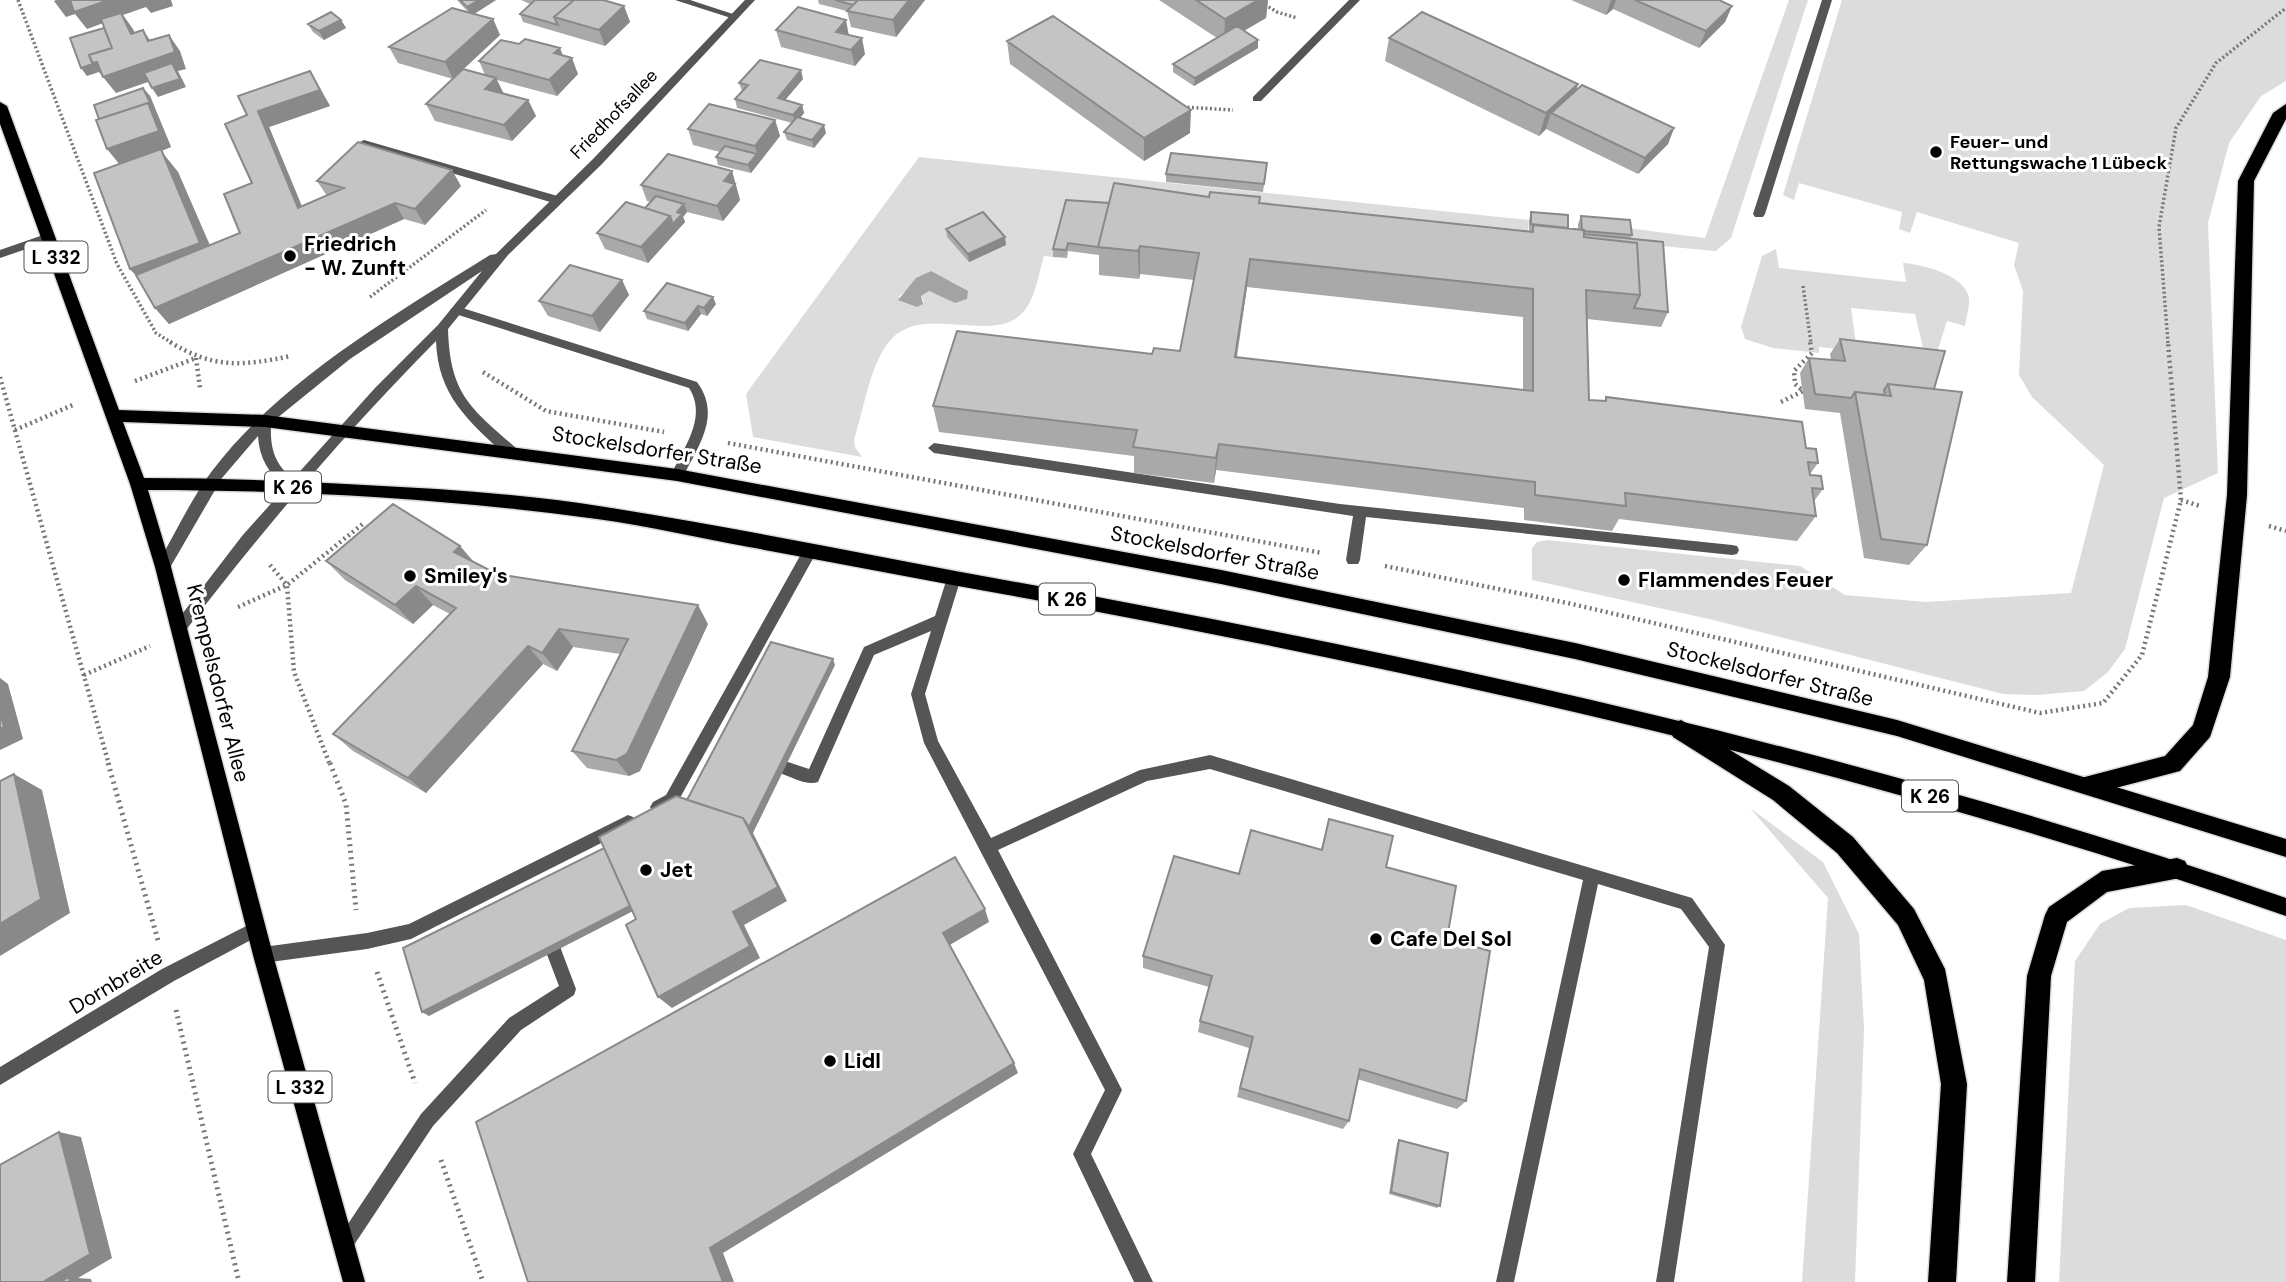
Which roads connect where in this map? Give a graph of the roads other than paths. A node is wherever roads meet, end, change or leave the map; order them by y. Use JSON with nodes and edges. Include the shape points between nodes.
{"nodes":[{"id":1,"x":680,"y":0,"type":"edge"},
{"id":2,"x":750,"y":0,"type":"edge"},
{"id":3,"x":1355,"y":0,"type":"edge"},
{"id":4,"x":1827,"y":0,"type":"edge"},
{"id":5,"x":734,"y":16,"type":"junction"},
{"id":6,"x":1257,"y":99,"type":"road end"},
{"id":7,"x":0,"y":106,"type":"edge"},
{"id":8,"x":2286,"y":110,"type":"edge"},
{"id":9,"x":364,"y":144,"type":"edge"},
{"id":10,"x":557,"y":200,"type":"junction"},
{"id":11,"x":1759,"y":214,"type":"dead end"},
{"id":12,"x":49,"y":237,"type":"junction"},
{"id":13,"x":504,"y":252,"type":"junction"},
{"id":14,"x":0,"y":254,"type":"edge"},
{"id":15,"x":456,"y":310,"type":"junction"},
{"id":16,"x":442,"y":328,"type":"junction"},
{"id":17,"x":114,"y":416,"type":"junction"},
{"id":18,"x":265,"y":421,"type":"junction"},
{"id":19,"x":344,"y":430,"type":"junction"},
{"id":20,"x":934,"y":448,"type":"edge"},
{"id":21,"x":510,"y":451,"type":"junction"},
{"id":22,"x":677,"y":475,"type":"junction"},
{"id":23,"x":138,"y":484,"type":"junction"},
{"id":24,"x":211,"y":484,"type":"junction"},
{"id":25,"x":293,"y":487,"type":"junction"},
{"id":26,"x":1360,"y":511,"type":"junction"},
{"id":27,"x":1732,"y":550,"type":"dead end"},
{"id":28,"x":810,"y":551,"type":"junction"},
{"id":29,"x":1353,"y":560,"type":"road end"},
{"id":30,"x":163,"y":567,"type":"junction"},
{"id":31,"x":954,"y":578,"type":"junction"},
{"id":32,"x":939,"y":621,"type":"junction"},
{"id":33,"x":181,"y":626,"type":"junction"},
{"id":34,"x":1681,"y":730,"type":"junction"},
{"id":35,"x":702,"y":746,"type":"junction"},
{"id":36,"x":720,"y":750,"type":"edge"},
{"id":37,"x":785,"y":768,"type":"edge"},
{"id":38,"x":2089,"y":785,"type":"junction"},
{"id":39,"x":988,"y":847,"type":"junction"},
{"id":40,"x":2286,"y":848,"type":"edge"},
{"id":41,"x":2177,"y":869,"type":"junction"},
{"id":42,"x":524,"y":874,"type":"junction"},
{"id":43,"x":1592,"y":875,"type":"junction"},
{"id":44,"x":531,"y":892,"type":"edge"},
{"id":45,"x":2286,"y":907,"type":"edge"},
{"id":46,"x":256,"y":929,"type":"junction"},
{"id":47,"x":554,"y":952,"type":"edge"},
{"id":48,"x":263,"y":955,"type":"junction"},
{"id":49,"x":0,"y":1077,"type":"edge"},
{"id":50,"x":344,"y":1245,"type":"junction"},
{"id":51,"x":354,"y":1282,"type":"edge"},
{"id":52,"x":1144,"y":1282,"type":"edge"},
{"id":53,"x":1505,"y":1282,"type":"edge"},
{"id":54,"x":1665,"y":1282,"type":"edge"},
{"id":55,"x":1942,"y":1282,"type":"edge"},
{"id":56,"x":2021,"y":1282,"type":"edge"}],
"edges":[{"from":1,"to":5,"type":"street"},
{"from":2,"to":5,"type":"street","name":"Friedhofsallee"},
{"from":3,"to":6,"type":"street"},
{"from":4,"to":11,"type":"street"},
{"from":5,"to":10,"type":"street","name":"Friedhofsallee"},
{"from":7,"to":12,"type":"main road","name":"Krempelsdorfer Allee","number":"L 332"},
{"from":8,"to":38,"type":"highway","via":[[2246,181],[2237,495],[2219,677],[2202,730],[2172,764]]},
{"from":9,"to":10,"type":"street"},
{"from":10,"to":13,"type":"street","name":"Friedhofsallee"},
{"from":12,"to":14,"type":"street"},
{"from":12,"to":17,"type":"main road","name":"Krempelsdorfer Allee","number":"L 332"},
{"from":13,"to":15,"type":"street","name":"Friedhofsallee"},
{"from":13,"to":18,"type":"street","name":"Friedhofsallee","via":[[418,305]]},
{"from":15,"to":16,"type":"street","name":"Friedhofsallee"},
{"from":15,"to":22,"type":"street","via":[[693,385],[704,396],[705,414]]},
{"from":16,"to":19,"type":"street","name":"Friedhofsallee"},
{"from":16,"to":21,"type":"street","via":[[441,359],[449,388]]},
{"from":17,"to":18,"type":"main road","name":"Stockelsdorfer Straße","number":"K 26"},
{"from":17,"to":23,"type":"main road","name":"Krempelsdorfer Allee","number":"L 332"},
{"from":18,"to":19,"type":"main road","name":"Stockelsdorfer Straße","number":"K 26"},
{"from":18,"to":24,"type":"street","name":"Friedhofsallee"},
{"from":18,"to":25,"type":"street","via":[[264,446],[271,468]]},
{"from":19,"to":21,"type":"main road","name":"Stockelsdorfer Straße","number":"K 26"},
{"from":19,"to":25,"type":"street","name":"Friedhofsallee"},
{"from":20,"to":26,"type":"street"},
{"from":21,"to":22,"type":"main road","name":"Stockelsdorfer Straße","number":"K 26"},
{"from":22,"to":38,"type":"main road","name":"Stockelsdorfer Straße","number":"K 26","via":[[1222,577],[1575,651],[1897,728]]},
{"from":23,"to":24,"type":"main road","number":"K 26"},
{"from":23,"to":30,"type":"main road","name":"Krempelsdorfer Allee","number":"L 332"},
{"from":24,"to":25,"type":"main road","number":"K 26"},
{"from":24,"to":30,"type":"street","name":"Friedhofsallee"},
{"from":25,"to":28,"type":"main road","number":"K 26","via":[[447,496],[601,513]]},
{"from":25,"to":33,"type":"street","name":"Friedhofsallee"},
{"from":26,"to":27,"type":"street"},
{"from":26,"to":29,"type":"street"},
{"from":28,"to":31,"type":"main road","number":"K 26"},
{"from":28,"to":35,"type":"street"},
{"from":30,"to":33,"type":"main road","name":"Krempelsdorfer Allee","number":"L 332"},
{"from":31,"to":32,"type":"street"},
{"from":31,"to":34,"type":"main road","number":"K 26","via":[[1500,688]]},
{"from":32,"to":37,"type":"street","via":[[869,651],[813,777]]},
{"from":32,"to":39,"type":"street","via":[[918,694],[930,743]]},
{"from":33,"to":46,"type":"main road","name":"Krempelsdorfer Allee","number":"L 332"},
{"from":34,"to":41,"type":"main road","number":"K 26","via":[[1899,786]]},
{"from":34,"to":55,"type":"highway","via":[[1781,793],[1845,845],[1906,917],[1936,978],[1954,1084]]},
{"from":35,"to":36,"type":"street"},
{"from":35,"to":42,"type":"street","via":[[671,800]]},
{"from":38,"to":40,"type":"main road","name":"Stockelsdorfer Straße","number":"K 26"},
{"from":39,"to":43,"type":"street","via":[[1145,775],[1210,762]]},
{"from":39,"to":52,"type":"street","via":[[1114,1090],[1082,1154]]},
{"from":41,"to":45,"type":"main road","number":"K 26"},
{"from":41,"to":56,"type":"highway","via":[[2102,882],[2057,915],[2039,976]]},
{"from":42,"to":44,"type":"street"},
{"from":42,"to":48,"type":"street","via":[[411,931]]},
{"from":43,"to":53,"type":"street"},
{"from":43,"to":54,"type":"street","via":[[1686,903],[1717,945]]},
{"from":46,"to":48,"type":"main road","name":"Krempelsdorfer Allee","number":"L 332"},
{"from":46,"to":49,"type":"street","name":"Dornbreite","via":[[168,975]]},
{"from":47,"to":50,"type":"street","via":[[568,989],[515,1024],[427,1120]]},
{"from":48,"to":50,"type":"main road","name":"Krempelsdorfer Allee","number":"L 332"},
{"from":50,"to":51,"type":"main road","name":"Krempelsdorfer Allee","number":"L 332"}]}
